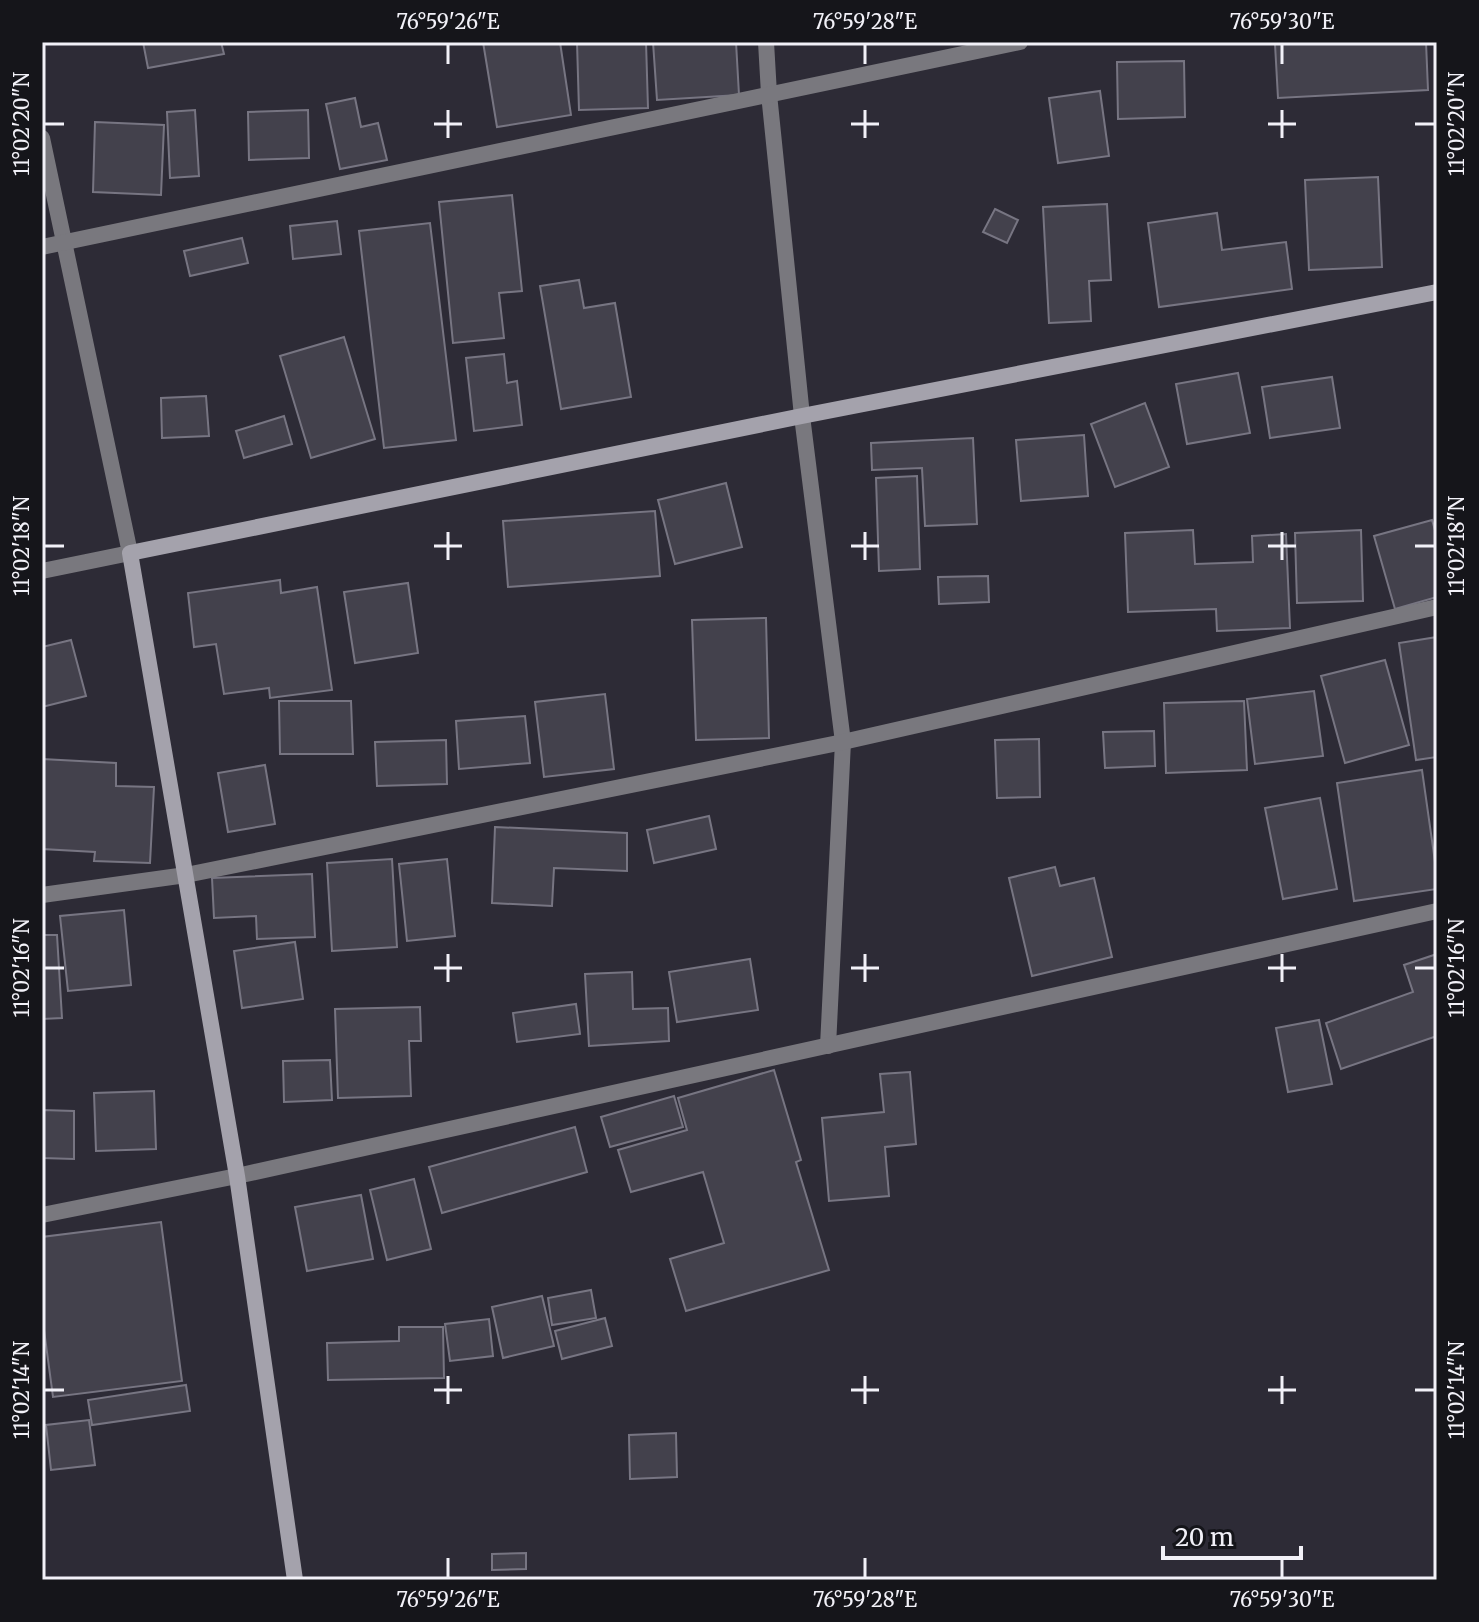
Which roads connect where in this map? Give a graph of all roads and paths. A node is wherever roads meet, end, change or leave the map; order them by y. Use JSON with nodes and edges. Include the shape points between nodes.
{"nodes":[{"id":1,"x":766,"y":42,"type":"edge"},
{"id":2,"x":1020,"y":42,"type":"edge"},
{"id":3,"x":769,"y":94,"type":"junction"},
{"id":4,"x":42,"y":138,"type":"edge"},
{"id":5,"x":65,"y":242,"type":"junction"},
{"id":6,"x":42,"y":247,"type":"edge"},
{"id":7,"x":1437,"y":292,"type":"edge"},
{"id":8,"x":802,"y":416,"type":"junction"},
{"id":9,"x":130,"y":553,"type":"junction"},
{"id":10,"x":42,"y":571,"type":"edge"},
{"id":11,"x":1437,"y":607,"type":"edge"},
{"id":12,"x":843,"y":742,"type":"junction"},
{"id":13,"x":186,"y":875,"type":"junction"},
{"id":14,"x":42,"y":895,"type":"edge"},
{"id":15,"x":1437,"y":911,"type":"edge"},
{"id":16,"x":828,"y":1046,"type":"junction"},
{"id":17,"x":237,"y":1176,"type":"junction"},
{"id":18,"x":42,"y":1215,"type":"edge"},
{"id":19,"x":295,"y":1580,"type":"edge"}],
"edges":[{"from":1,"to":3,"type":"street"},
{"from":2,"to":3,"type":"street"},
{"from":3,"to":5,"type":"street"},
{"from":3,"to":8,"type":"street"},
{"from":4,"to":5,"type":"street"},
{"from":5,"to":6,"type":"street"},
{"from":5,"to":9,"type":"street"},
{"from":7,"to":8,"type":"street"},
{"from":8,"to":9,"type":"street"},
{"from":8,"to":12,"type":"street"},
{"from":9,"to":10,"type":"street"},
{"from":9,"to":13,"type":"street"},
{"from":11,"to":12,"type":"street"},
{"from":12,"to":13,"type":"street"},
{"from":12,"to":16,"type":"street"},
{"from":13,"to":14,"type":"street"},
{"from":13,"to":17,"type":"street"},
{"from":15,"to":16,"type":"street"},
{"from":16,"to":17,"type":"street"},
{"from":17,"to":18,"type":"street"},
{"from":17,"to":19,"type":"street"}]}
